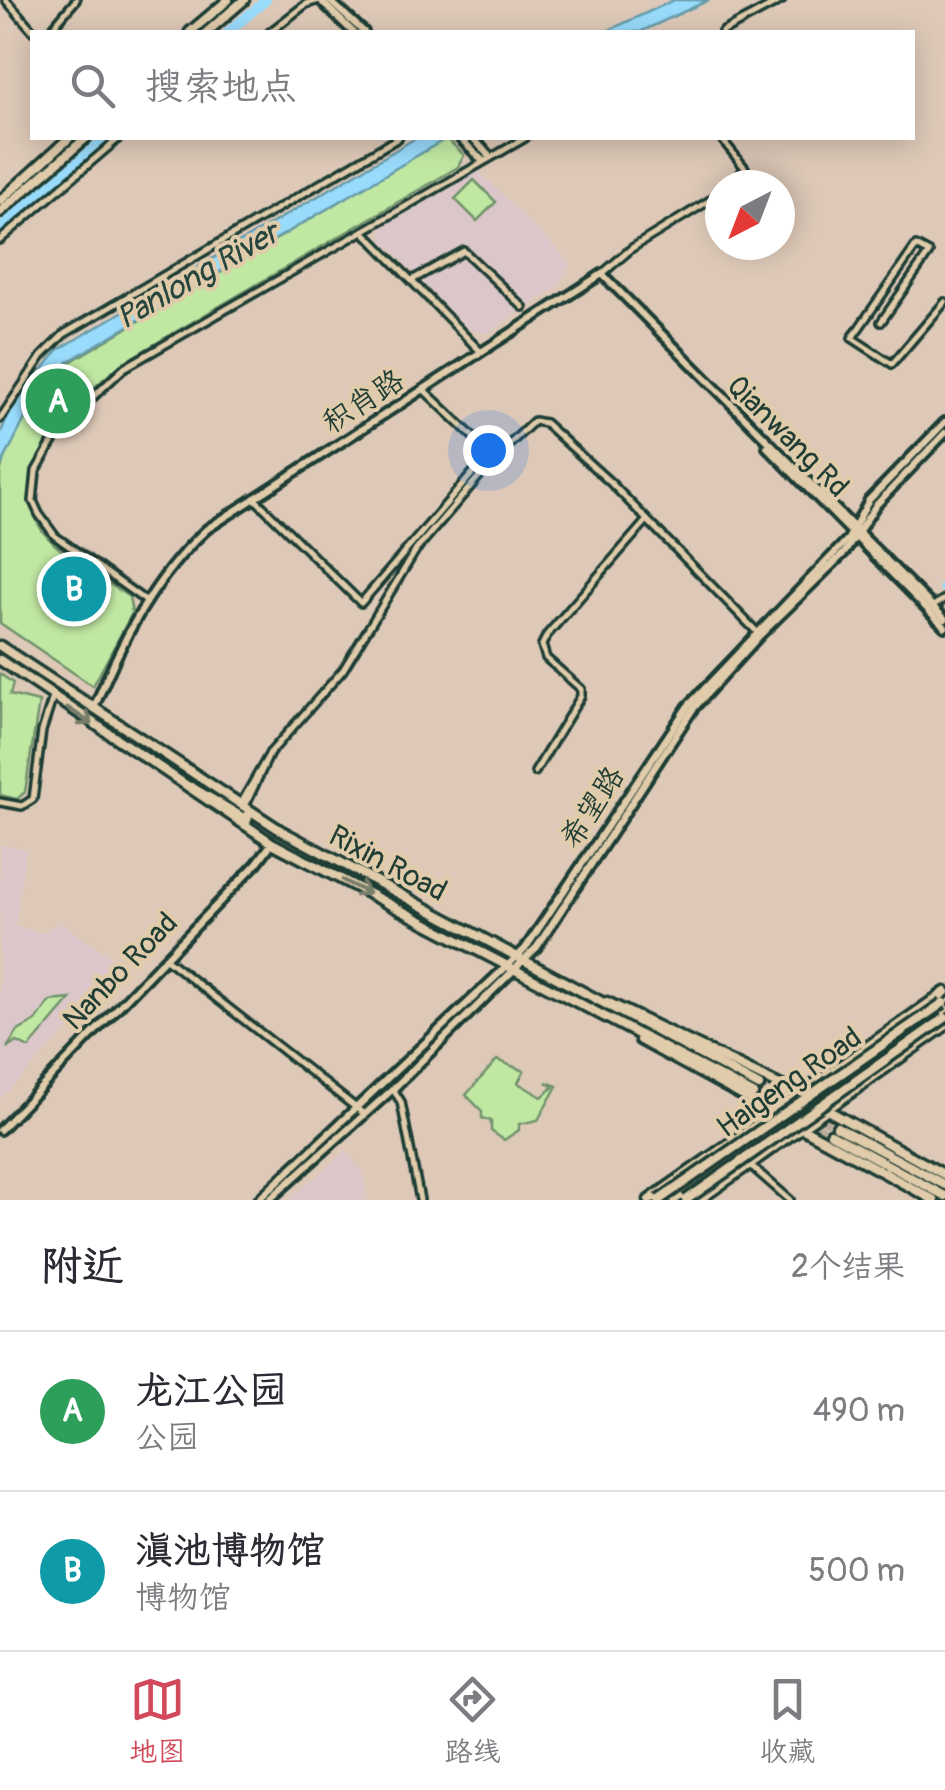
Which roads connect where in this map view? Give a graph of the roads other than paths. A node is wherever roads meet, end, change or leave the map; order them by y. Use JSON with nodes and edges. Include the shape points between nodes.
{"nodes":[{"id":1,"x":6,"y":0,"type":"edge"},
{"id":2,"x":76,"y":0,"type":"edge"},
{"id":3,"x":228,"y":0,"type":"edge"},
{"id":4,"x":244,"y":0,"type":"edge"},
{"id":5,"x":320,"y":0,"type":"edge"},
{"id":6,"x":330,"y":0,"type":"edge"},
{"id":7,"x":782,"y":0,"type":"edge"},
{"id":8,"x":54,"y":26,"type":"dead end"},
{"id":9,"x":32,"y":30,"type":"edge"},
{"id":10,"x":192,"y":30,"type":"edge"},
{"id":11,"x":209,"y":30,"type":"edge"},
{"id":12,"x":273,"y":30,"type":"edge"},
{"id":13,"x":351,"y":30,"type":"edge"},
{"id":14,"x":362,"y":30,"type":"edge"},
{"id":15,"x":726,"y":30,"type":"edge"},
{"id":16,"x":67,"y":140,"type":"edge"},
{"id":17,"x":84,"y":140,"type":"edge"},
{"id":18,"x":117,"y":140,"type":"edge"},
{"id":19,"x":395,"y":140,"type":"edge"},
{"id":20,"x":462,"y":140,"type":"edge"},
{"id":21,"x":475,"y":140,"type":"edge"},
{"id":22,"x":521,"y":140,"type":"edge"},
{"id":23,"x":723,"y":140,"type":"edge"},
{"id":24,"x":486,"y":158,"type":"junction"},
{"id":25,"x":743,"y":170,"type":"edge"},
{"id":26,"x":0,"y":200,"type":"edge"},
{"id":27,"x":705,"y":203,"type":"edge"},
{"id":28,"x":0,"y":212,"type":"edge"},
{"id":29,"x":363,"y":231,"type":"junction"},
{"id":30,"x":0,"y":240,"type":"edge"},
{"id":31,"x":600,"y":276,"type":"junction"},
{"id":32,"x":412,"y":280,"type":"junction"},
{"id":33,"x":945,"y":302,"type":"edge"},
{"id":34,"x":524,"y":307,"type":"dead end"},
{"id":35,"x":881,"y":322,"type":"dead end"},
{"id":36,"x":480,"y":352,"type":"junction"},
{"id":37,"x":423,"y":389,"type":"junction"},
{"id":38,"x":0,"y":419,"type":"edge"},
{"id":39,"x":945,"y":422,"type":"edge"},
{"id":40,"x":945,"y":433,"type":"edge"},
{"id":41,"x":254,"y":498,"type":"junction"},
{"id":42,"x":647,"y":520,"type":"junction"},
{"id":43,"x":856,"y":533,"type":"junction"},
{"id":44,"x":945,"y":599,"type":"edge"},
{"id":45,"x":147,"y":602,"type":"junction"},
{"id":46,"x":933,"y":606,"type":"junction"},
{"id":47,"x":945,"y":618,"type":"edge"},
{"id":48,"x":945,"y":627,"type":"edge"},
{"id":49,"x":756,"y":631,"type":"junction"},
{"id":50,"x":0,"y":645,"type":"edge"},
{"id":51,"x":0,"y":660,"type":"edge"},
{"id":52,"x":53,"y":697,"type":"junction"},
{"id":53,"x":94,"y":708,"type":"junction"},
{"id":54,"x":535,"y":772,"type":"dead end"},
{"id":55,"x":173,"y":780,"type":"junction"},
{"id":56,"x":0,"y":802,"type":"edge"},
{"id":57,"x":244,"y":809,"type":"junction"},
{"id":58,"x":272,"y":842,"type":"junction"},
{"id":59,"x":164,"y":957,"type":"junction"},
{"id":60,"x":519,"y":960,"type":"junction"},
{"id":61,"x":511,"y":967,"type":"junction"},
{"id":62,"x":577,"y":992,"type":"junction"},
{"id":63,"x":945,"y":992,"type":"edge"},
{"id":64,"x":581,"y":1004,"type":"junction"},
{"id":65,"x":944,"y":1004,"type":"edge"},
{"id":66,"x":945,"y":1022,"type":"edge"},
{"id":67,"x":393,"y":1089,"type":"junction"},
{"id":68,"x":800,"y":1095,"type":"junction"},
{"id":69,"x":812,"y":1102,"type":"junction"},
{"id":70,"x":828,"y":1110,"type":"junction"},
{"id":71,"x":361,"y":1111,"type":"junction"},
{"id":72,"x":773,"y":1114,"type":"junction"},
{"id":73,"x":786,"y":1121,"type":"junction"},
{"id":74,"x":802,"y":1129,"type":"junction"},
{"id":75,"x":0,"y":1130,"type":"edge"},
{"id":76,"x":750,"y":1165,"type":"junction"},
{"id":77,"x":945,"y":1175,"type":"edge"},
{"id":78,"x":945,"y":1185,"type":"edge"},
{"id":79,"x":945,"y":1196,"type":"edge"},
{"id":80,"x":258,"y":1200,"type":"edge"},
{"id":81,"x":269,"y":1200,"type":"edge"},
{"id":82,"x":420,"y":1200,"type":"edge"},
{"id":83,"x":649,"y":1200,"type":"edge"},
{"id":84,"x":658,"y":1200,"type":"edge"},
{"id":85,"x":674,"y":1200,"type":"edge"},
{"id":86,"x":686,"y":1200,"type":"edge"},
{"id":87,"x":699,"y":1200,"type":"edge"},
{"id":88,"x":790,"y":1200,"type":"edge"},
{"id":89,"x":934,"y":1200,"type":"edge"}],
"edges":[{"from":1,"to":9,"type":"street"},
{"from":2,"to":8,"type":"street"},
{"from":3,"to":10,"type":"main road"},
{"from":4,"to":11,"type":"main road"},
{"from":5,"to":12,"type":"street"},
{"from":5,"to":13,"type":"street"},
{"from":6,"to":14,"type":"street"},
{"from":7,"to":15,"type":"street"},
{"from":16,"to":26,"type":"main road"},
{"from":17,"to":28,"type":"main road"},
{"from":18,"to":30,"type":"street"},
{"from":19,"to":38,"type":"street","via":[[64,334]]},
{"from":20,"to":24,"type":"street"},
{"from":21,"to":24,"type":"street"},
{"from":22,"to":24,"type":"street"},
{"from":23,"to":25,"type":"street"},
{"from":24,"to":29,"type":"street"},
{"from":27,"to":31,"type":"street","name":"积肖路"},
{"from":29,"to":32,"type":"street"},
{"from":29,"to":45,"type":"street","via":[[124,368],[79,406],[47,447],[33,486],[47,528]]},
{"from":31,"to":36,"type":"street","name":"积肖路"},
{"from":31,"to":43,"type":"street","name":"Qianwang Rd"},
{"from":32,"to":34,"type":"street","via":[[464,252]]},
{"from":32,"to":36,"type":"street"},
{"from":33,"to":35,"type":"street","via":[[892,364],[852,338],[916,246],[929,253]]},
{"from":36,"to":37,"type":"street","name":"积肖路"},
{"from":37,"to":41,"type":"street","name":"积肖路"},
{"from":37,"to":41,"type":"street","via":[[490,453],[361,603]]},
{"from":39,"to":43,"type":"street","name":"希望路","via":[[869,500]]},
{"from":40,"to":43,"type":"street","name":"希望路"},
{"from":41,"to":45,"type":"street","name":"积肖路","via":[[186,548]]},
{"from":42,"to":49,"type":"street"},
{"from":42,"to":54,"type":"street","via":[[542,645],[581,696]]},
{"from":42,"to":57,"type":"street","via":[[545,423],[531,422],[416,550],[343,670],[270,753]]},
{"from":43,"to":46,"type":"street","name":"Qianwang Rd"},
{"from":43,"to":48,"type":"street","name":"Qianwang Rd"},
{"from":43,"to":49,"type":"street","name":"希望路"},
{"from":43,"to":60,"type":"street","name":"希望路","via":[[693,709]]},
{"from":44,"to":46,"type":"street"},
{"from":45,"to":53,"type":"street","name":"积肖路"},
{"from":46,"to":47,"type":"street","name":"Qianwang Rd"},
{"from":49,"to":60,"type":"street","name":"希望路","via":[[688,706]]},
{"from":50,"to":53,"type":"main road","name":"Rixin Road"},
{"from":51,"to":52,"type":"main road","name":"Rixin Road"},
{"from":52,"to":55,"type":"main road","name":"Rixin Road","one_way":true},
{"from":52,"to":56,"type":"street","via":[[32,799],[22,806]]},
{"from":53,"to":57,"type":"main road","name":"Rixin Road"},
{"from":55,"to":57,"type":"main road","via":[[249,820]]},
{"from":55,"to":58,"type":"main road","name":"Rixin Road"},
{"from":57,"to":60,"type":"main road","name":"Rixin Road"},
{"from":58,"to":59,"type":"street","name":"Nanbo Road"},
{"from":58,"to":61,"type":"main road","name":"Rixin Road","one_way":true},
{"from":59,"to":71,"type":"street"},
{"from":59,"to":75,"type":"street","name":"Nanbo Road"},
{"from":60,"to":61,"type":"street","name":"希望路"},
{"from":60,"to":62,"type":"main road","name":"Rixin Road"},
{"from":61,"to":64,"type":"main road","name":"Rixin Road"},
{"from":61,"to":67,"type":"street","name":"希望路"},
{"from":61,"to":71,"type":"street","name":"希望路"},
{"from":62,"to":64,"type":"main road","name":"Rixin Road","via":[[756,1090]]},
{"from":62,"to":68,"type":"main road","via":[[634,1012]]},
{"from":63,"to":68,"type":"main road"},
{"from":64,"to":72,"type":"main road","name":"Rixin Road"},
{"from":65,"to":69,"type":"main road"},
{"from":65,"to":84,"type":"main road","name":"Haigeng Road","bridge":true},
{"from":66,"to":70,"type":"main road"},
{"from":66,"to":86,"type":"main road","name":"Haigeng Road","bridge":true},
{"from":67,"to":71,"type":"street","name":"希望路"},
{"from":67,"to":82,"type":"street"},
{"from":68,"to":69,"type":"main road"},
{"from":68,"to":72,"type":"main road"},
{"from":68,"to":73,"type":"main road"},
{"from":69,"to":70,"type":"main road"},
{"from":69,"to":74,"type":"main road","via":[[801,1114]]},
{"from":70,"to":74,"type":"main road"},
{"from":70,"to":77,"type":"main road"},
{"from":71,"to":80,"type":"street","name":"希望路"},
{"from":71,"to":81,"type":"street","name":"希望路"},
{"from":72,"to":73,"type":"main road","name":"Rixin Road"},
{"from":72,"to":83,"type":"main road"},
{"from":73,"to":74,"type":"main road","name":"Rixin Road"},
{"from":73,"to":85,"type":"main road"},
{"from":74,"to":76,"type":"main road"},
{"from":74,"to":89,"type":"main road","name":"Rixin Road"},
{"from":76,"to":87,"type":"main road"},
{"from":76,"to":88,"type":"street"},
{"from":78,"to":79,"type":"main road","via":[[834,1130]]}]}
